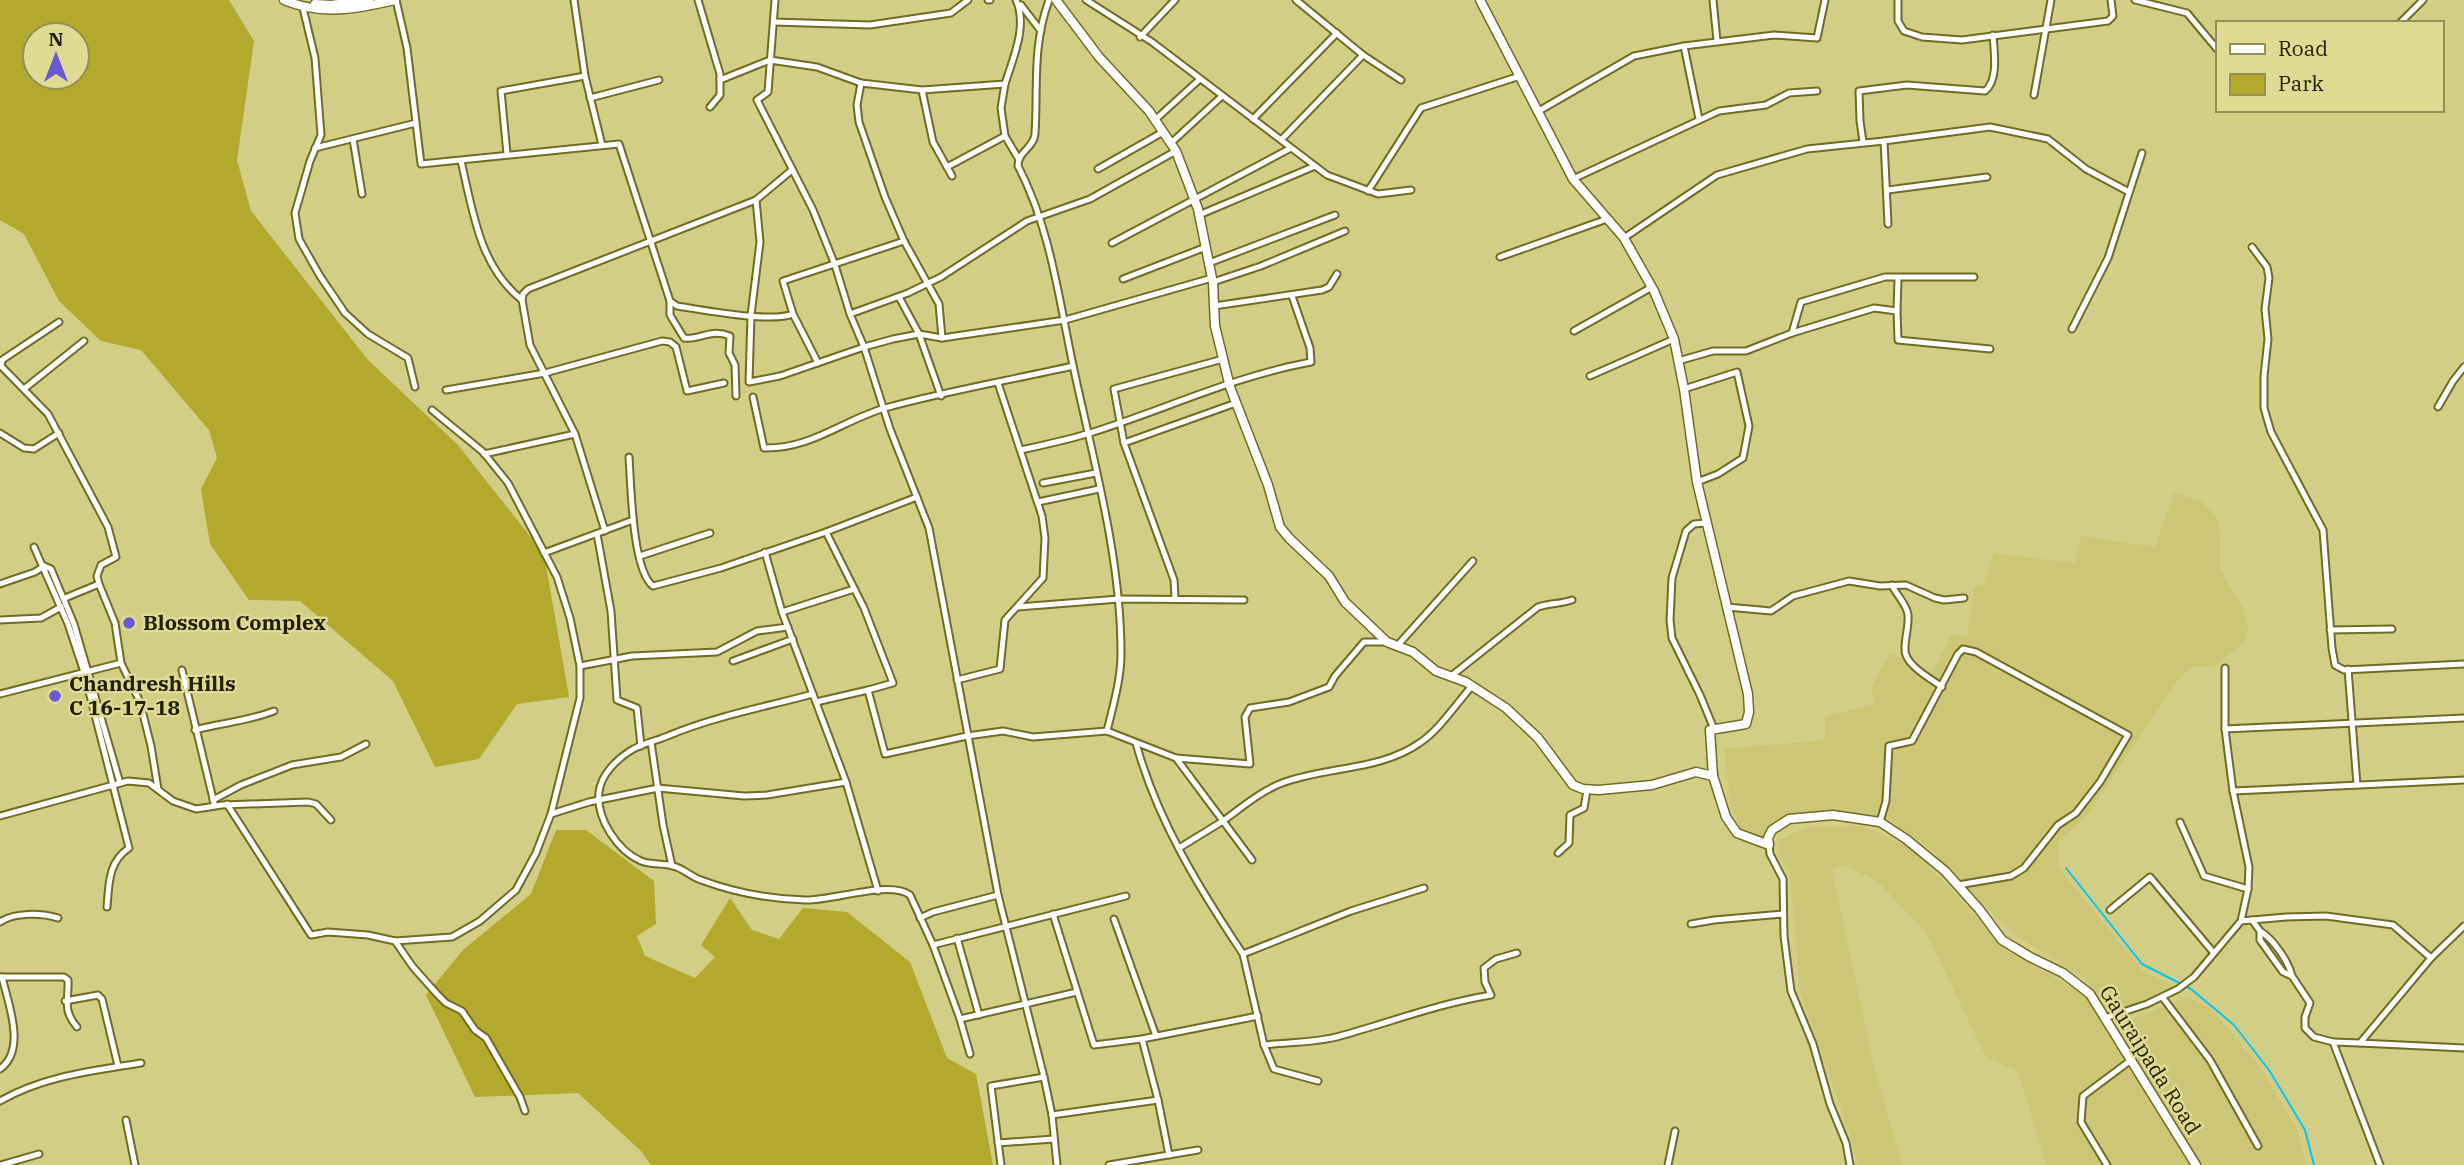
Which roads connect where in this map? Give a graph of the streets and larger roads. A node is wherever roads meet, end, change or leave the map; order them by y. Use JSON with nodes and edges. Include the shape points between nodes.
{"nodes":[{"id":1,"x":284,"y":0,"type":"edge"},
{"id":2,"x":369,"y":0,"type":"edge"},
{"id":3,"x":396,"y":0,"type":"edge"},
{"id":4,"x":574,"y":0,"type":"edge"},
{"id":5,"x":698,"y":0,"type":"edge"},
{"id":6,"x":775,"y":0,"type":"edge"},
{"id":7,"x":968,"y":0,"type":"edge"},
{"id":8,"x":1016,"y":0,"type":"edge"},
{"id":9,"x":1049,"y":0,"type":"edge"},
{"id":10,"x":1056,"y":0,"type":"edge"},
{"id":11,"x":1086,"y":0,"type":"edge"},
{"id":12,"x":1175,"y":0,"type":"edge"},
{"id":13,"x":1296,"y":0,"type":"edge"},
{"id":14,"x":1480,"y":0,"type":"edge"},
{"id":15,"x":1713,"y":0,"type":"edge"},
{"id":16,"x":1825,"y":0,"type":"edge"},
{"id":17,"x":1898,"y":0,"type":"edge"},
{"id":18,"x":2051,"y":0,"type":"edge"},
{"id":19,"x":2111,"y":0,"type":"edge"},
{"id":20,"x":2135,"y":0,"type":"edge"},
{"id":21,"x":2423,"y":0,"type":"edge"},
{"id":22,"x":301,"y":4,"type":"edge"},
{"id":23,"x":2402,"y":21,"type":"edge"},
{"id":24,"x":774,"y":22,"type":"junction"},
{"id":25,"x":2046,"y":27,"type":"junction"},
{"id":26,"x":1041,"y":31,"type":"junction"},
{"id":27,"x":1337,"y":33,"type":"junction"},
{"id":28,"x":1993,"y":35,"type":"junction"},
{"id":29,"x":1140,"y":37,"type":"junction"},
{"id":30,"x":1717,"y":41,"type":"junction"},
{"id":31,"x":1684,"y":46,"type":"junction"},
{"id":32,"x":2216,"y":48,"type":"edge"},
{"id":33,"x":1363,"y":55,"type":"junction"},
{"id":34,"x":770,"y":60,"type":"junction"},
{"id":35,"x":585,"y":76,"type":"junction"},
{"id":36,"x":1520,"y":76,"type":"junction"},
{"id":37,"x":720,"y":79,"type":"junction"},
{"id":38,"x":1200,"y":79,"type":"junction"},
{"id":39,"x":659,"y":80,"type":"dead end"},
{"id":40,"x":1401,"y":80,"type":"dead end"},
{"id":41,"x":862,"y":83,"type":"junction"},
{"id":42,"x":1004,"y":84,"type":"junction"},
{"id":43,"x":922,"y":90,"type":"junction"},
{"id":44,"x":1816,"y":91,"type":"dead end"},
{"id":45,"x":2034,"y":95,"type":"dead end"},
{"id":46,"x":1222,"y":96,"type":"junction"},
{"id":47,"x":590,"y":98,"type":"junction"},
{"id":48,"x":710,"y":107,"type":"dead end"},
{"id":49,"x":1537,"y":112,"type":"junction"},
{"id":50,"x":1253,"y":119,"type":"junction"},
{"id":51,"x":1699,"y":119,"type":"junction"},
{"id":52,"x":1155,"y":120,"type":"junction"},
{"id":53,"x":416,"y":123,"type":"junction"},
{"id":54,"x":1163,"y":132,"type":"junction"},
{"id":55,"x":1005,"y":136,"type":"junction"},
{"id":56,"x":353,"y":139,"type":"junction"},
{"id":57,"x":1281,"y":140,"type":"junction"},
{"id":58,"x":1884,"y":141,"type":"junction"},
{"id":59,"x":1863,"y":142,"type":"junction"},
{"id":60,"x":602,"y":145,"type":"junction"},
{"id":61,"x":1173,"y":147,"type":"junction"},
{"id":62,"x":316,"y":148,"type":"junction"},
{"id":63,"x":1291,"y":148,"type":"junction"},
{"id":64,"x":2142,"y":153,"type":"dead end"},
{"id":65,"x":507,"y":155,"type":"junction"},
{"id":66,"x":1018,"y":158,"type":"junction"},
{"id":67,"x":461,"y":161,"type":"junction"},
{"id":68,"x":1315,"y":166,"type":"junction"},
{"id":69,"x":947,"y":167,"type":"junction"},
{"id":70,"x":1098,"y":169,"type":"dead end"},
{"id":71,"x":792,"y":170,"type":"junction"},
{"id":72,"x":952,"y":176,"type":"dead end"},
{"id":73,"x":1987,"y":177,"type":"dead end"},
{"id":74,"x":1573,"y":179,"type":"junction"},
{"id":75,"x":1411,"y":190,"type":"dead end"},
{"id":76,"x":1888,"y":190,"type":"junction"},
{"id":77,"x":1368,"y":191,"type":"junction"},
{"id":78,"x":2129,"y":192,"type":"junction"},
{"id":79,"x":362,"y":194,"type":"dead end"},
{"id":80,"x":1194,"y":198,"type":"junction"},
{"id":81,"x":756,"y":200,"type":"junction"},
{"id":82,"x":1040,"y":215,"type":"junction"},
{"id":83,"x":1199,"y":215,"type":"junction"},
{"id":84,"x":1335,"y":215,"type":"dead end"},
{"id":85,"x":1607,"y":219,"type":"junction"},
{"id":86,"x":1888,"y":224,"type":"dead end"},
{"id":87,"x":1345,"y":231,"type":"dead end"},
{"id":88,"x":1624,"y":238,"type":"junction"},
{"id":89,"x":652,"y":241,"type":"junction"},
{"id":90,"x":904,"y":241,"type":"junction"},
{"id":91,"x":1112,"y":243,"type":"dead end"},
{"id":92,"x":1206,"y":247,"type":"junction"},
{"id":93,"x":2252,"y":247,"type":"dead end"},
{"id":94,"x":1500,"y":257,"type":"dead end"},
{"id":95,"x":1209,"y":264,"type":"junction"},
{"id":96,"x":835,"y":265,"type":"junction"},
{"id":97,"x":1337,"y":274,"type":"dead end"},
{"id":98,"x":1974,"y":277,"type":"dead end"},
{"id":99,"x":1123,"y":279,"type":"dead end"},
{"id":100,"x":1898,"y":279,"type":"junction"},
{"id":101,"x":1213,"y":280,"type":"junction"},
{"id":102,"x":929,"y":283,"type":"junction"},
{"id":103,"x":1651,"y":287,"type":"junction"},
{"id":104,"x":1292,"y":296,"type":"junction"},
{"id":105,"x":899,"y":297,"type":"junction"},
{"id":106,"x":522,"y":300,"type":"junction"},
{"id":107,"x":670,"y":301,"type":"junction"},
{"id":108,"x":1214,"y":306,"type":"junction"},
{"id":109,"x":1897,"y":311,"type":"junction"},
{"id":110,"x":793,"y":314,"type":"junction"},
{"id":111,"x":850,"y":314,"type":"junction"},
{"id":112,"x":751,"y":315,"type":"junction"},
{"id":113,"x":1065,"y":320,"type":"junction"},
{"id":114,"x":59,"y":322,"type":"dead end"},
{"id":115,"x":2072,"y":329,"type":"dead end"},
{"id":116,"x":1574,"y":331,"type":"dead end"},
{"id":117,"x":919,"y":334,"type":"junction"},
{"id":118,"x":1792,"y":334,"type":"junction"},
{"id":119,"x":942,"y":338,"type":"junction"},
{"id":120,"x":1674,"y":339,"type":"junction"},
{"id":121,"x":84,"y":341,"type":"dead end"},
{"id":122,"x":864,"y":347,"type":"junction"},
{"id":123,"x":1990,"y":349,"type":"dead end"},
{"id":124,"x":1223,"y":359,"type":"junction"},
{"id":125,"x":1678,"y":361,"type":"junction"},
{"id":126,"x":818,"y":363,"type":"junction"},
{"id":127,"x":0,"y":366,"type":"edge"},
{"id":128,"x":1073,"y":366,"type":"junction"},
{"id":129,"x":2464,"y":367,"type":"edge"},
{"id":130,"x":545,"y":373,"type":"junction"},
{"id":131,"x":1590,"y":376,"type":"dead end"},
{"id":132,"x":724,"y":383,"type":"dead end"},
{"id":133,"x":998,"y":383,"type":"junction"},
{"id":134,"x":1229,"y":383,"type":"junction"},
{"id":135,"x":415,"y":387,"type":"dead end"},
{"id":136,"x":24,"y":389,"type":"junction"},
{"id":137,"x":1684,"y":389,"type":"junction"},
{"id":138,"x":446,"y":390,"type":"dead end"},
{"id":139,"x":736,"y":396,"type":"dead end"},
{"id":140,"x":941,"y":396,"type":"junction"},
{"id":141,"x":753,"y":397,"type":"dead end"},
{"id":142,"x":1236,"y":403,"type":"junction"},
{"id":143,"x":2438,"y":407,"type":"dead end"},
{"id":144,"x":883,"y":409,"type":"junction"},
{"id":145,"x":432,"y":410,"type":"dead end"},
{"id":146,"x":1119,"y":423,"type":"junction"},
{"id":147,"x":0,"y":433,"type":"edge"},
{"id":148,"x":59,"y":433,"type":"junction"},
{"id":149,"x":575,"y":434,"type":"junction"},
{"id":150,"x":1088,"y":434,"type":"junction"},
{"id":151,"x":1124,"y":443,"type":"junction"},
{"id":152,"x":1021,"y":450,"type":"junction"},
{"id":153,"x":484,"y":454,"type":"junction"},
{"id":154,"x":629,"y":457,"type":"dead end"},
{"id":155,"x":1096,"y":473,"type":"junction"},
{"id":156,"x":1698,"y":482,"type":"junction"},
{"id":157,"x":1043,"y":483,"type":"dead end"},
{"id":158,"x":1099,"y":489,"type":"junction"},
{"id":159,"x":917,"y":497,"type":"junction"},
{"id":160,"x":1038,"y":502,"type":"junction"},
{"id":161,"x":633,"y":520,"type":"junction"},
{"id":162,"x":1707,"y":523,"type":"junction"},
{"id":163,"x":605,"y":531,"type":"junction"},
{"id":164,"x":824,"y":532,"type":"junction"},
{"id":165,"x":710,"y":533,"type":"dead end"},
{"id":166,"x":597,"y":534,"type":"junction"},
{"id":167,"x":34,"y":547,"type":"dead end"},
{"id":168,"x":765,"y":552,"type":"junction"},
{"id":169,"x":544,"y":553,"type":"junction"},
{"id":170,"x":640,"y":556,"type":"junction"},
{"id":171,"x":1473,"y":561,"type":"dead end"},
{"id":172,"x":44,"y":566,"type":"junction"},
{"id":173,"x":0,"y":584,"type":"edge"},
{"id":174,"x":99,"y":584,"type":"junction"},
{"id":175,"x":1892,"y":586,"type":"junction"},
{"id":176,"x":854,"y":589,"type":"junction"},
{"id":177,"x":1175,"y":598,"type":"junction"},
{"id":178,"x":1964,"y":598,"type":"dead end"},
{"id":179,"x":1119,"y":599,"type":"junction"},
{"id":180,"x":1244,"y":600,"type":"dead end"},
{"id":181,"x":1572,"y":600,"type":"dead end"},
{"id":182,"x":66,"y":602,"type":"junction"},
{"id":183,"x":1017,"y":607,"type":"junction"},
{"id":184,"x":1727,"y":607,"type":"junction"},
{"id":185,"x":61,"y":608,"type":"junction"},
{"id":186,"x":782,"y":612,"type":"junction"},
{"id":187,"x":0,"y":620,"type":"edge"},
{"id":188,"x":788,"y":627,"type":"junction"},
{"id":189,"x":2392,"y":629,"type":"dead end"},
{"id":190,"x":2330,"y":630,"type":"junction"},
{"id":191,"x":793,"y":639,"type":"junction"},
{"id":192,"x":1387,"y":642,"type":"junction"},
{"id":193,"x":1396,"y":646,"type":"junction"},
{"id":194,"x":614,"y":660,"type":"junction"},
{"id":195,"x":733,"y":661,"type":"dead end"},
{"id":196,"x":121,"y":663,"type":"junction"},
{"id":197,"x":2464,"y":664,"type":"edge"},
{"id":198,"x":580,"y":666,"type":"junction"},
{"id":199,"x":2225,"y":668,"type":"dead end"},
{"id":200,"x":2348,"y":669,"type":"junction"},
{"id":201,"x":182,"y":670,"type":"dead end"},
{"id":202,"x":86,"y":672,"type":"junction"},
{"id":203,"x":1451,"y":677,"type":"junction"},
{"id":204,"x":957,"y":680,"type":"junction"},
{"id":205,"x":1472,"y":686,"type":"junction"},
{"id":206,"x":1942,"y":687,"type":"junction"},
{"id":207,"x":868,"y":690,"type":"junction"},
{"id":208,"x":0,"y":694,"type":"edge"},
{"id":209,"x":813,"y":694,"type":"junction"},
{"id":210,"x":816,"y":702,"type":"junction"},
{"id":211,"x":274,"y":711,"type":"dead end"},
{"id":212,"x":2464,"y":718,"type":"edge"},
{"id":213,"x":2352,"y":723,"type":"junction"},
{"id":214,"x":1714,"y":729,"type":"junction"},
{"id":215,"x":2225,"y":729,"type":"junction"},
{"id":216,"x":195,"y":730,"type":"junction"},
{"id":217,"x":1107,"y":731,"type":"junction"},
{"id":218,"x":967,"y":736,"type":"junction"},
{"id":219,"x":651,"y":743,"type":"junction"},
{"id":220,"x":1136,"y":743,"type":"junction"},
{"id":221,"x":366,"y":744,"type":"dead end"},
{"id":222,"x":641,"y":746,"type":"junction"},
{"id":223,"x":1177,"y":758,"type":"junction"},
{"id":224,"x":1713,"y":776,"type":"junction"},
{"id":225,"x":2464,"y":780,"type":"edge"},
{"id":226,"x":846,"y":782,"type":"junction"},
{"id":227,"x":117,"y":783,"type":"junction"},
{"id":228,"x":2357,"y":785,"type":"junction"},
{"id":229,"x":659,"y":788,"type":"junction"},
{"id":230,"x":158,"y":789,"type":"junction"},
{"id":231,"x":1587,"y":789,"type":"junction"},
{"id":232,"x":2233,"y":792,"type":"junction"},
{"id":233,"x":600,"y":800,"type":"junction"},
{"id":234,"x":214,"y":803,"type":"junction"},
{"id":235,"x":227,"y":804,"type":"junction"},
{"id":236,"x":551,"y":814,"type":"junction"},
{"id":237,"x":0,"y":816,"type":"edge"},
{"id":238,"x":331,"y":820,"type":"dead end"},
{"id":239,"x":1223,"y":821,"type":"junction"},
{"id":240,"x":1880,"y":822,"type":"junction"},
{"id":241,"x":2180,"y":822,"type":"dead end"},
{"id":242,"x":1769,"y":845,"type":"junction"},
{"id":243,"x":1179,"y":848,"type":"junction"},
{"id":244,"x":1558,"y":853,"type":"dead end"},
{"id":245,"x":1252,"y":860,"type":"dead end"},
{"id":246,"x":672,"y":866,"type":"junction"},
{"id":247,"x":1958,"y":885,"type":"junction"},
{"id":248,"x":1424,"y":888,"type":"dead end"},
{"id":249,"x":2248,"y":889,"type":"junction"},
{"id":250,"x":878,"y":891,"type":"junction"},
{"id":251,"x":998,"y":895,"type":"junction"},
{"id":252,"x":1126,"y":896,"type":"dead end"},
{"id":253,"x":107,"y":907,"type":"dead end"},
{"id":254,"x":2110,"y":910,"type":"dead end"},
{"id":255,"x":1053,"y":914,"type":"junction"},
{"id":256,"x":1783,"y":914,"type":"junction"},
{"id":257,"x":58,"y":918,"type":"dead end"},
{"id":258,"x":920,"y":918,"type":"junction"},
{"id":259,"x":1114,"y":919,"type":"dead end"},
{"id":260,"x":2252,"y":920,"type":"junction"},
{"id":261,"x":2241,"y":921,"type":"junction"},
{"id":262,"x":0,"y":922,"type":"edge"},
{"id":263,"x":1691,"y":924,"type":"dead end"},
{"id":264,"x":1004,"y":926,"type":"junction"},
{"id":265,"x":2464,"y":926,"type":"edge"},
{"id":266,"x":957,"y":938,"type":"junction"},
{"id":267,"x":395,"y":940,"type":"junction"},
{"id":268,"x":933,"y":945,"type":"junction"},
{"id":269,"x":2213,"y":952,"type":"junction"},
{"id":270,"x":1517,"y":953,"type":"dead end"},
{"id":271,"x":1243,"y":954,"type":"junction"},
{"id":272,"x":2431,"y":958,"type":"junction"},
{"id":273,"x":1,"y":977,"type":"edge"},
{"id":274,"x":1077,"y":992,"type":"junction"},
{"id":275,"x":2163,"y":998,"type":"junction"},
{"id":276,"x":65,"y":1001,"type":"junction"},
{"id":277,"x":1027,"y":1003,"type":"junction"},
{"id":278,"x":979,"y":1015,"type":"junction"},
{"id":279,"x":1258,"y":1016,"type":"junction"},
{"id":280,"x":2105,"y":1018,"type":"junction"},
{"id":281,"x":960,"y":1019,"type":"junction"},
{"id":282,"x":77,"y":1027,"type":"dead end"},
{"id":283,"x":1156,"y":1036,"type":"junction"},
{"id":284,"x":1142,"y":1039,"type":"junction"},
{"id":285,"x":2333,"y":1042,"type":"junction"},
{"id":286,"x":2360,"y":1043,"type":"junction"},
{"id":287,"x":1264,"y":1045,"type":"junction"},
{"id":288,"x":2464,"y":1048,"type":"edge"},
{"id":289,"x":970,"y":1054,"type":"dead end"},
{"id":290,"x":2131,"y":1060,"type":"junction"},
{"id":291,"x":141,"y":1063,"type":"dead end"},
{"id":292,"x":118,"y":1066,"type":"junction"},
{"id":293,"x":0,"y":1069,"type":"edge"},
{"id":294,"x":1044,"y":1077,"type":"junction"},
{"id":295,"x":1318,"y":1081,"type":"dead end"},
{"id":296,"x":1158,"y":1100,"type":"junction"},
{"id":297,"x":0,"y":1101,"type":"edge"},
{"id":298,"x":525,"y":1111,"type":"dead end"},
{"id":299,"x":1052,"y":1115,"type":"junction"},
{"id":300,"x":127,"y":1120,"type":"dead end"},
{"id":301,"x":1675,"y":1131,"type":"dead end"},
{"id":302,"x":1054,"y":1139,"type":"junction"},
{"id":303,"x":998,"y":1143,"type":"junction"},
{"id":304,"x":2258,"y":1146,"type":"dead end"},
{"id":305,"x":1198,"y":1150,"type":"dead end"},
{"id":306,"x":1169,"y":1155,"type":"junction"},
{"id":307,"x":18,"y":1163,"type":"edge"},
{"id":308,"x":1,"y":1165,"type":"edge"},
{"id":309,"x":40,"y":1165,"type":"edge"},
{"id":310,"x":135,"y":1165,"type":"edge"},
{"id":311,"x":1000,"y":1165,"type":"edge"},
{"id":312,"x":1057,"y":1165,"type":"edge"},
{"id":313,"x":1109,"y":1165,"type":"edge"},
{"id":314,"x":1668,"y":1165,"type":"edge"},
{"id":315,"x":1850,"y":1165,"type":"edge"},
{"id":316,"x":2107,"y":1165,"type":"edge"},
{"id":317,"x":2196,"y":1165,"type":"edge"},
{"id":318,"x":2380,"y":1165,"type":"edge"}],
"edges":[{"from":1,"to":22,"type":"street"},
{"from":2,"to":22,"type":"street"},
{"from":3,"to":22,"type":"street","via":[[338,11]]},
{"from":3,"to":53,"type":"street"},
{"from":4,"to":35,"type":"street"},
{"from":5,"to":37,"type":"street"},
{"from":6,"to":24,"type":"street"},
{"from":7,"to":24,"type":"street","via":[[951,13],[870,25]]},
{"from":8,"to":26,"type":"street"},
{"from":8,"to":42,"type":"street","via":[[1020,27]]},
{"from":9,"to":26,"type":"street"},
{"from":10,"to":52,"type":"street"},
{"from":11,"to":29,"type":"street"},
{"from":12,"to":29,"type":"street"},
{"from":13,"to":27,"type":"street"},
{"from":14,"to":36,"type":"street"},
{"from":15,"to":30,"type":"street"},
{"from":16,"to":30,"type":"street","via":[[1816,38],[1774,34]]},
{"from":17,"to":28,"type":"street","via":[[1898,21],[1904,31],[1950,40]]},
{"from":18,"to":25,"type":"street"},
{"from":19,"to":25,"type":"street","via":[[2112,19]]},
{"from":20,"to":32,"type":"street","via":[[2187,13]]},
{"from":21,"to":23,"type":"street"},
{"from":22,"to":62,"type":"street","via":[[315,58],[321,135]]},
{"from":24,"to":34,"type":"street"},
{"from":25,"to":28,"type":"street"},
{"from":25,"to":45,"type":"street"},
{"from":26,"to":66,"type":"street","via":[[1035,74],[1035,137]]},
{"from":27,"to":33,"type":"street"},
{"from":27,"to":50,"type":"street"},
{"from":28,"to":59,"type":"street","via":[[1992,78],[1985,91],[1907,85],[1859,91]]},
{"from":29,"to":38,"type":"street"},
{"from":30,"to":31,"type":"street"},
{"from":31,"to":49,"type":"street","via":[[1634,56]]},
{"from":31,"to":51,"type":"street"},
{"from":33,"to":40,"type":"street"},
{"from":33,"to":57,"type":"street"},
{"from":34,"to":37,"type":"street"},
{"from":34,"to":41,"type":"street","via":[[817,67]]},
{"from":34,"to":71,"type":"street","via":[[768,92],[757,100]]},
{"from":35,"to":47,"type":"street"},
{"from":35,"to":65,"type":"street","via":[[501,91]]},
{"from":36,"to":49,"type":"street"},
{"from":36,"to":77,"type":"street","via":[[1421,108]]},
{"from":37,"to":48,"type":"street","via":[[720,95]]},
{"from":38,"to":46,"type":"street"},
{"from":38,"to":52,"type":"street"},
{"from":39,"to":47,"type":"street"},
{"from":41,"to":43,"type":"street"},
{"from":41,"to":90,"type":"street","via":[[859,122]]},
{"from":42,"to":43,"type":"street"},
{"from":42,"to":55,"type":"street"},
{"from":43,"to":69,"type":"street","via":[[933,142]]},
{"from":44,"to":51,"type":"street","via":[[1789,93],[1766,105],[1719,111]]},
{"from":46,"to":50,"type":"street"},
{"from":46,"to":61,"type":"street"},
{"from":47,"to":60,"type":"street"},
{"from":49,"to":74,"type":"street"},
{"from":50,"to":57,"type":"street"},
{"from":51,"to":74,"type":"street"},
{"from":52,"to":54,"type":"street"},
{"from":53,"to":56,"type":"street"},
{"from":53,"to":67,"type":"street","via":[[421,164]]},
{"from":54,"to":61,"type":"street"},
{"from":54,"to":70,"type":"street"},
{"from":55,"to":66,"type":"street"},
{"from":55,"to":69,"type":"street"},
{"from":56,"to":62,"type":"street"},
{"from":56,"to":79,"type":"street"},
{"from":57,"to":63,"type":"street"},
{"from":58,"to":59,"type":"street"},
{"from":58,"to":76,"type":"street"},
{"from":58,"to":78,"type":"street","via":[[1990,127],[2048,139],[2087,169]]},
{"from":59,"to":88,"type":"street","via":[[1807,149],[1717,175]]},
{"from":60,"to":65,"type":"street"},
{"from":60,"to":89,"type":"street","via":[[619,144]]},
{"from":61,"to":80,"type":"street"},
{"from":61,"to":82,"type":"street","via":[[1090,199]]},
{"from":62,"to":135,"type":"street","via":[[295,214],[299,239],[345,313],[368,334],[408,358]]},
{"from":63,"to":68,"type":"street"},
{"from":63,"to":80,"type":"street"},
{"from":64,"to":78,"type":"street"},
{"from":65,"to":67,"type":"street"},
{"from":66,"to":82,"type":"street"},
{"from":67,"to":106,"type":"street","via":[[480,240],[499,278]]},
{"from":68,"to":77,"type":"street"},
{"from":68,"to":83,"type":"street"},
{"from":69,"to":72,"type":"street"},
{"from":71,"to":81,"type":"street"},
{"from":71,"to":96,"type":"street"},
{"from":73,"to":76,"type":"street"},
{"from":74,"to":85,"type":"street"},
{"from":75,"to":77,"type":"street"},
{"from":76,"to":86,"type":"street"},
{"from":78,"to":115,"type":"street","via":[[2108,258]]},
{"from":80,"to":83,"type":"street"},
{"from":80,"to":91,"type":"street"},
{"from":81,"to":89,"type":"street"},
{"from":81,"to":112,"type":"street","via":[[760,242]]},
{"from":82,"to":102,"type":"street"},
{"from":82,"to":113,"type":"street"},
{"from":83,"to":92,"type":"street"},
{"from":84,"to":95,"type":"street"},
{"from":85,"to":88,"type":"street"},
{"from":85,"to":94,"type":"street"},
{"from":87,"to":101,"type":"street","via":[[1261,266]]},
{"from":88,"to":103,"type":"street"},
{"from":89,"to":106,"type":"street","via":[[528,289]]},
{"from":89,"to":107,"type":"street"},
{"from":90,"to":96,"type":"street"},
{"from":90,"to":102,"type":"street"},
{"from":92,"to":95,"type":"street"},
{"from":92,"to":99,"type":"street"},
{"from":93,"to":190,"type":"street","via":[[2267,267],[2269,278],[2264,408],[2271,432],[2323,530]]},
{"from":95,"to":101,"type":"street"},
{"from":96,"to":110,"type":"street","via":[[783,281]]},
{"from":96,"to":111,"type":"street"},
{"from":97,"to":104,"type":"street","via":[[1329,287]]},
{"from":98,"to":100,"type":"street"},
{"from":100,"to":109,"type":"street"},
{"from":100,"to":118,"type":"street","via":[[1885,278],[1801,302]]},
{"from":101,"to":108,"type":"street"},
{"from":101,"to":113,"type":"street"},
{"from":102,"to":105,"type":"street"},
{"from":102,"to":119,"type":"street","via":[[940,304]]},
{"from":103,"to":116,"type":"street"},
{"from":103,"to":120,"type":"street"},
{"from":104,"to":108,"type":"street"},
{"from":104,"to":134,"type":"street","via":[[1312,360]]},
{"from":105,"to":111,"type":"street"},
{"from":105,"to":117,"type":"street"},
{"from":106,"to":130,"type":"street","via":[[530,345]]},
{"from":107,"to":112,"type":"street","via":[[677,306]]},
{"from":107,"to":139,"type":"street","via":[[670,315],[684,338],[706,333],[730,336]]},
{"from":108,"to":124,"type":"street"},
{"from":109,"to":118,"type":"street","via":[[1874,308]]},
{"from":109,"to":123,"type":"street","via":[[1898,340]]},
{"from":110,"to":112,"type":"street"},
{"from":110,"to":126,"type":"street"},
{"from":111,"to":122,"type":"street"},
{"from":112,"to":126,"type":"street","via":[[749,382]]},
{"from":113,"to":119,"type":"street"},
{"from":113,"to":128,"type":"street"},
{"from":114,"to":127,"type":"street","via":[[2,360]]},
{"from":117,"to":119,"type":"street"},
{"from":117,"to":122,"type":"street"},
{"from":117,"to":140,"type":"street"},
{"from":118,"to":125,"type":"street","via":[[1746,351],[1713,351]]},
{"from":120,"to":125,"type":"street"},
{"from":120,"to":131,"type":"street"},
{"from":121,"to":136,"type":"street"},
{"from":122,"to":126,"type":"street"},
{"from":122,"to":144,"type":"street"},
{"from":124,"to":134,"type":"street"},
{"from":124,"to":146,"type":"street","via":[[1114,389]]},
{"from":125,"to":137,"type":"street"},
{"from":127,"to":136,"type":"street"},
{"from":128,"to":133,"type":"street"},
{"from":128,"to":150,"type":"street"},
{"from":129,"to":143,"type":"street"},
{"from":130,"to":132,"type":"street","via":[[662,341],[676,347],[687,391]]},
{"from":130,"to":138,"type":"street"},
{"from":130,"to":149,"type":"street"},
{"from":133,"to":140,"type":"street"},
{"from":133,"to":152,"type":"street"},
{"from":134,"to":142,"type":"street"},
{"from":134,"to":146,"type":"street"},
{"from":136,"to":148,"type":"street"},
{"from":137,"to":156,"type":"street"},
{"from":137,"to":156,"type":"street","via":[[1737,372],[1749,426],[1743,458]]},
{"from":140,"to":144,"type":"street"},
{"from":141,"to":144,"type":"street","via":[[764,448],[803,443]]},
{"from":142,"to":151,"type":"street"},
{"from":142,"to":192,"type":"street","via":[[1280,527],[1329,576],[1345,602]]},
{"from":144,"to":159,"type":"street"},
{"from":145,"to":153,"type":"street"},
{"from":146,"to":150,"type":"street"},
{"from":146,"to":151,"type":"street"},
{"from":147,"to":148,"type":"street","via":[[34,449]]},
{"from":148,"to":174,"type":"street","via":[[108,527],[116,557],[101,565]]},
{"from":149,"to":153,"type":"street"},
{"from":149,"to":163,"type":"street"},
{"from":150,"to":152,"type":"street"},
{"from":150,"to":155,"type":"street"},
{"from":151,"to":177,"type":"street","via":[[1174,580]]},
{"from":152,"to":160,"type":"street"},
{"from":153,"to":169,"type":"street","via":[[508,483]]},
{"from":154,"to":161,"type":"street"},
{"from":155,"to":157,"type":"street"},
{"from":155,"to":158,"type":"street"},
{"from":156,"to":162,"type":"street"},
{"from":158,"to":160,"type":"street"},
{"from":158,"to":179,"type":"street"},
{"from":159,"to":164,"type":"street"},
{"from":159,"to":204,"type":"street","via":[[929,528]]},
{"from":160,"to":183,"type":"street","via":[[1045,538],[1043,578]]},
{"from":161,"to":163,"type":"street"},
{"from":161,"to":170,"type":"street"},
{"from":162,"to":184,"type":"street"},
{"from":162,"to":214,"type":"street","via":[[1694,524],[1686,531],[1672,578],[1670,620],[1672,639]]},
{"from":163,"to":166,"type":"street"},
{"from":164,"to":168,"type":"street"},
{"from":164,"to":176,"type":"street"},
{"from":165,"to":170,"type":"street"},
{"from":166,"to":169,"type":"street"},
{"from":166,"to":194,"type":"street","via":[[611,611]]},
{"from":167,"to":172,"type":"street"},
{"from":168,"to":170,"type":"street","via":[[653,586]]},
{"from":168,"to":186,"type":"street"},
{"from":169,"to":198,"type":"street","via":[[557,577]]},
{"from":171,"to":193,"type":"street"},
{"from":172,"to":173,"type":"street"},
{"from":172,"to":182,"type":"street","via":[[51,569]]},
{"from":172,"to":185,"type":"street"},
{"from":174,"to":182,"type":"street"},
{"from":174,"to":196,"type":"street","via":[[115,623]]},
{"from":175,"to":178,"type":"street","via":[[1912,586],[1944,600]]},
{"from":175,"to":184,"type":"street","via":[[1849,581],[1793,596],[1771,611]]},
{"from":175,"to":206,"type":"street","via":[[1908,611],[1906,656]]},
{"from":176,"to":186,"type":"street"},
{"from":176,"to":207,"type":"street","via":[[893,683]]},
{"from":177,"to":179,"type":"street"},
{"from":177,"to":180,"type":"street"},
{"from":179,"to":183,"type":"street"},
{"from":179,"to":217,"type":"street","via":[[1121,657]]},
{"from":181,"to":203,"type":"street","via":[[1538,607]]},
{"from":182,"to":185,"type":"street"},
{"from":182,"to":202,"type":"street"},
{"from":183,"to":204,"type":"street","via":[[1004,620],[1000,669]]},
{"from":184,"to":214,"type":"street","via":[[1749,712],[1746,724]]},
{"from":185,"to":187,"type":"street","via":[[41,618]]},
{"from":185,"to":202,"type":"street"},
{"from":186,"to":188,"type":"street"},
{"from":188,"to":191,"type":"street"},
{"from":188,"to":194,"type":"street","via":[[757,631],[717,652]]},
{"from":189,"to":190,"type":"street"},
{"from":190,"to":200,"type":"street","via":[[2335,665]]},
{"from":191,"to":195,"type":"street"},
{"from":191,"to":209,"type":"street"},
{"from":192,"to":193,"type":"street"},
{"from":192,"to":223,"type":"street","via":[[1364,642],[1329,687],[1289,702],[1250,708],[1245,717],[1250,764]]},
{"from":193,"to":203,"type":"street"},
{"from":194,"to":198,"type":"street"},
{"from":194,"to":222,"type":"street","via":[[617,701],[638,708]]},
{"from":196,"to":202,"type":"street"},
{"from":196,"to":230,"type":"street","via":[[140,702]]},
{"from":197,"to":200,"type":"street"},
{"from":198,"to":236,"type":"street","via":[[580,698]]},
{"from":199,"to":215,"type":"street"},
{"from":200,"to":213,"type":"street"},
{"from":201,"to":216,"type":"street"},
{"from":202,"to":208,"type":"street"},
{"from":202,"to":227,"type":"street"},
{"from":203,"to":205,"type":"street"},
{"from":204,"to":218,"type":"street"},
{"from":205,"to":231,"type":"street","via":[[1506,708],[1538,738],[1573,785]]},
{"from":205,"to":239,"type":"street","via":[[1424,741],[1407,751],[1281,783]]},
{"from":206,"to":240,"type":"street","via":[[1912,741],[1889,746]]},
{"from":206,"to":247,"type":"street","via":[[1958,654],[1968,649],[2128,735],[2084,803],[2058,825],[2024,868],[2011,876]]},
{"from":207,"to":210,"type":"street"},
{"from":207,"to":218,"type":"street","via":[[885,754]]},
{"from":209,"to":210,"type":"street"},
{"from":209,"to":219,"type":"street","via":[[695,724]]},
{"from":210,"to":226,"type":"street"},
{"from":211,"to":216,"type":"street"},
{"from":212,"to":213,"type":"street"},
{"from":213,"to":215,"type":"street"},
{"from":213,"to":228,"type":"street"},
{"from":214,"to":224,"type":"street","via":[[1710,730]]},
{"from":215,"to":232,"type":"street"},
{"from":216,"to":234,"type":"street"},
{"from":217,"to":218,"type":"street"},
{"from":217,"to":220,"type":"street"},
{"from":218,"to":251,"type":"street"},
{"from":219,"to":222,"type":"street"},
{"from":219,"to":229,"type":"street"},
{"from":220,"to":223,"type":"street"},
{"from":220,"to":243,"type":"street"},
{"from":221,"to":234,"type":"street","via":[[341,757],[292,765],[241,785]]},
{"from":222,"to":233,"type":"street","via":[[608,770]]},
{"from":223,"to":239,"type":"street"},
{"from":224,"to":231,"type":"street","via":[[1696,772],[1652,785]]},
{"from":224,"to":242,"type":"street","via":[[1726,817],[1737,832]]},
{"from":225,"to":228,"type":"street"},
{"from":226,"to":229,"type":"street","via":[[744,796]]},
{"from":226,"to":250,"type":"street"},
{"from":227,"to":230,"type":"street","via":[[149,783]]},
{"from":227,"to":237,"type":"street"},
{"from":227,"to":253,"type":"street","via":[[129,848],[111,872]]},
{"from":228,"to":232,"type":"street"},
{"from":229,"to":233,"type":"street"},
{"from":229,"to":246,"type":"street"},
{"from":230,"to":234,"type":"street","via":[[186,807]]},
{"from":231,"to":244,"type":"street","via":[[1584,808],[1570,814],[1569,843]]},
{"from":232,"to":249,"type":"street","via":[[2249,867]]},
{"from":233,"to":236,"type":"street"},
{"from":233,"to":246,"type":"street","via":[[611,836],[623,851],[643,862]]},
{"from":234,"to":235,"type":"street"},
{"from":235,"to":238,"type":"street","via":[[308,802]]},
{"from":235,"to":267,"type":"street","via":[[311,935],[328,932]]},
{"from":236,"to":267,"type":"street","via":[[516,890],[480,921],[452,937]]},
{"from":239,"to":243,"type":"street"},
{"from":239,"to":245,"type":"street"},
{"from":240,"to":242,"type":"street","name":"Gauraipada Road","via":[[1833,815],[1789,820],[1772,830]]},
{"from":240,"to":247,"type":"street","name":"Gauraipada Road"},
{"from":241,"to":249,"type":"street","via":[[2204,876]]},
{"from":242,"to":256,"type":"street","via":[[1783,879]]},
{"from":243,"to":271,"type":"street"},
{"from":246,"to":250,"type":"street","via":[[722,888],[798,900]]},
{"from":247,"to":280,"type":"street","name":"Gauraipada Road","via":[[2002,940],[2072,980],[2090,994]]},
{"from":248,"to":271,"type":"street"},
{"from":249,"to":261,"type":"street"},
{"from":250,"to":258,"type":"street","via":[[903,890]]},
{"from":251,"to":258,"type":"street"},
{"from":251,"to":264,"type":"street"},
{"from":252,"to":255,"type":"street"},
{"from":254,"to":269,"type":"street","via":[[2150,877]]},
{"from":255,"to":264,"type":"street"},
{"from":255,"to":274,"type":"street"},
{"from":256,"to":263,"type":"street"},
{"from":256,"to":315,"type":"street","via":[[1791,991],[1813,1044]]},
{"from":257,"to":262,"type":"street","via":[[21,915]]},
{"from":258,"to":268,"type":"street"},
{"from":259,"to":283,"type":"street"},
{"from":260,"to":261,"type":"street"},
{"from":260,"to":272,"type":"street","via":[[2326,916],[2393,925]]},
{"from":260,"to":285,"type":"street","via":[[2260,940],[2310,1003],[2305,1028],[2314,1037]]},
{"from":261,"to":269,"type":"street"},
{"from":264,"to":266,"type":"street"},
{"from":264,"to":277,"type":"street"},
{"from":265,"to":272,"type":"street"},
{"from":266,"to":268,"type":"street"},
{"from":266,"to":278,"type":"street"},
{"from":267,"to":298,"type":"street","via":[[437,994],[462,1011],[486,1038]]},
{"from":268,"to":281,"type":"street"},
{"from":269,"to":275,"type":"street","via":[[2194,977]]},
{"from":270,"to":287,"type":"street","via":[[1484,968],[1491,995],[1406,1014],[1337,1037]]},
{"from":271,"to":279,"type":"street"},
{"from":272,"to":286,"type":"street"},
{"from":273,"to":276,"type":"street","via":[[64,977],[68,980]]},
{"from":273,"to":293,"type":"street","via":[[13,1042],[8,1062]]},
{"from":274,"to":277,"type":"street"},
{"from":274,"to":284,"type":"street","via":[[1094,1045]]},
{"from":275,"to":280,"type":"street"},
{"from":275,"to":304,"type":"street","via":[[2210,1060]]},
{"from":276,"to":282,"type":"street"},
{"from":276,"to":292,"type":"street","via":[[98,995],[102,999]]},
{"from":277,"to":278,"type":"street"},
{"from":277,"to":294,"type":"street"},
{"from":278,"to":281,"type":"street"},
{"from":279,"to":283,"type":"street"},
{"from":279,"to":287,"type":"street"},
{"from":280,"to":290,"type":"street","name":"Gauraipada Road"},
{"from":281,"to":289,"type":"street"},
{"from":283,"to":284,"type":"street"},
{"from":284,"to":296,"type":"street"},
{"from":285,"to":286,"type":"street"},
{"from":285,"to":318,"type":"street"},
{"from":286,"to":288,"type":"street"},
{"from":287,"to":295,"type":"street","via":[[1274,1069]]},
{"from":290,"to":316,"type":"street","via":[[2083,1096],[2081,1122]]},
{"from":290,"to":317,"type":"street","name":"Gauraipada Road"},
{"from":291,"to":292,"type":"street"},
{"from":292,"to":297,"type":"street","via":[[65,1075],[22,1088]]},
{"from":294,"to":299,"type":"street"},
{"from":294,"to":303,"type":"street","via":[[991,1086]]},
{"from":296,"to":299,"type":"street"},
{"from":296,"to":306,"type":"street"},
{"from":299,"to":302,"type":"street"},
{"from":300,"to":310,"type":"street"},
{"from":301,"to":314,"type":"street"},
{"from":302,"to":303,"type":"street"},
{"from":302,"to":312,"type":"street"},
{"from":303,"to":311,"type":"street"},
{"from":305,"to":306,"type":"street"},
{"from":306,"to":313,"type":"street"},
{"from":307,"to":308,"type":"street"},
{"from":307,"to":309,"type":"street","via":[[38,1155]]}]}
